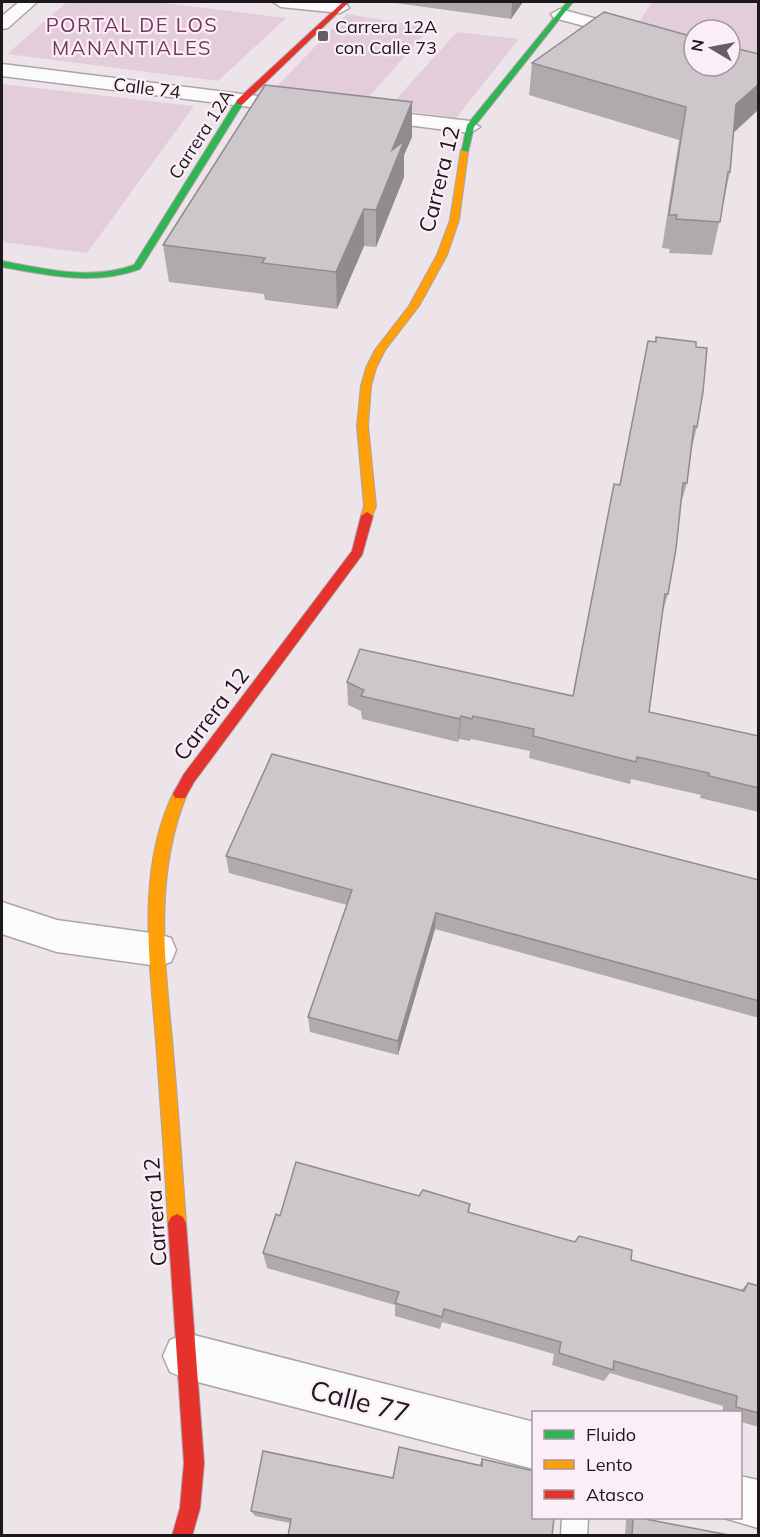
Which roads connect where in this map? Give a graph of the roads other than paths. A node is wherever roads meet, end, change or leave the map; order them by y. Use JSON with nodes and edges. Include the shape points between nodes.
{"nodes":[{"id":1,"x":28,"y":2,"type":"edge"},
{"id":2,"x":281,"y":2,"type":"edge"},
{"id":3,"x":343,"y":5,"type":"edge"},
{"id":4,"x":565,"y":8,"type":"edge"},
{"id":5,"x":2,"y":24,"type":"edge"},
{"id":6,"x":682,"y":46,"type":"edge"},
{"id":7,"x":2,"y":69,"type":"edge"},
{"id":8,"x":241,"y":100,"type":"junction"},
{"id":9,"x":320,"y":109,"type":"edge"},
{"id":10,"x":343,"y":112,"type":"edge"},
{"id":11,"x":470,"y":127,"type":"junction"},
{"id":12,"x":2,"y":264,"type":"edge"},
{"id":13,"x":2,"y":918,"type":"edge"},
{"id":14,"x":158,"y":950,"type":"junction"},
{"id":15,"x":186,"y":1356,"type":"junction"},
{"id":16,"x":532,"y":1445,"type":"edge"},
{"id":17,"x":742,"y":1500,"type":"edge"},
{"id":18,"x":759,"y":1504,"type":"edge"},
{"id":19,"x":575,"y":1519,"type":"edge"},
{"id":20,"x":182,"y":1536,"type":"edge"},
{"id":21,"x":574,"y":1536,"type":"edge"}],
"edges":[{"from":1,"to":5,"type":"street"},
{"from":2,"to":3,"type":"street"},
{"from":3,"to":8,"type":"main road","name":"Carrera 12A"},
{"from":4,"to":6,"type":"street"},
{"from":4,"to":11,"type":"main road","name":"Carrera 12"},
{"from":7,"to":8,"type":"street","name":"Calle 74"},
{"from":8,"to":9,"type":"street","name":"Calle 74"},
{"from":8,"to":12,"type":"main road","name":"Carrera 12A","via":[[137,267],[127,275],[92,277]]},
{"from":10,"to":11,"type":"street"},
{"from":11,"to":14,"type":"main road","name":"Carrera 12","via":[[453,227],[443,252],[398,329],[380,350],[367,384],[362,424],[370,506],[358,552],[189,778],[169,814],[160,854]]},
{"from":13,"to":14,"type":"street","via":[[57,936]]},
{"from":14,"to":15,"type":"main road","name":"Carrera 12"},
{"from":15,"to":16,"type":"street","name":"Calle 77"},
{"from":15,"to":20,"type":"main road","name":"Carrera 12","via":[[194,1463],[190,1508]]},
{"from":17,"to":18,"type":"street"},
{"from":19,"to":21,"type":"lane"}]}
